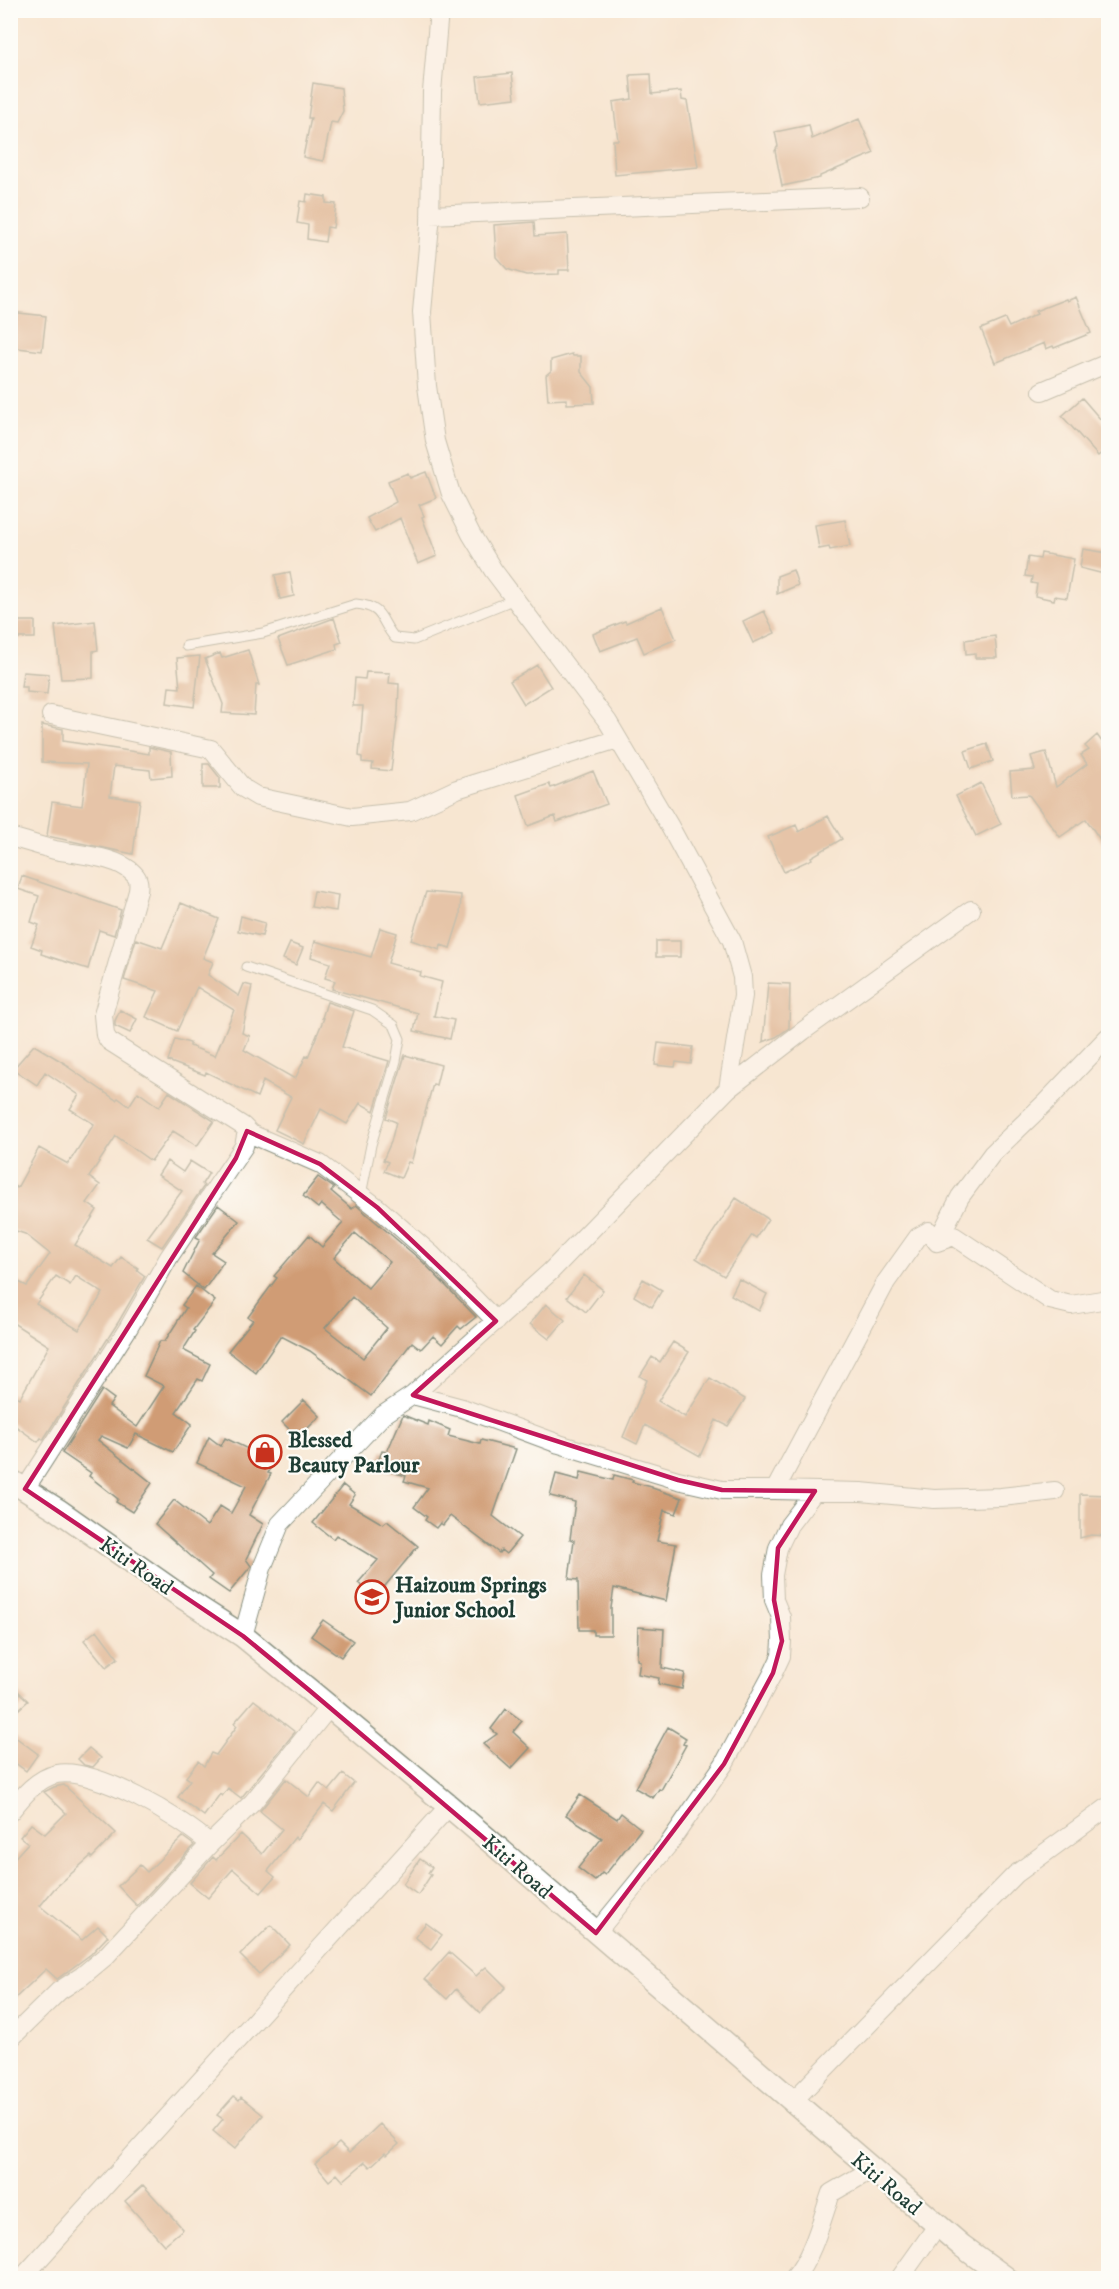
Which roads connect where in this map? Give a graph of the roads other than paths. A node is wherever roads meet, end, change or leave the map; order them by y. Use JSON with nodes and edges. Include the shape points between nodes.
{"nodes":[{"id":1,"x":439,"y":10,"type":"edge"},
{"id":2,"x":861,"y":197,"type":"dead end"},
{"id":3,"x":430,"y":215,"type":"junction"},
{"id":4,"x":1108,"y":363,"type":"edge"},
{"id":5,"x":1042,"y":391,"type":"dead end"},
{"id":6,"x":515,"y":599,"type":"junction"},
{"id":7,"x":186,"y":646,"type":"dead end"},
{"id":8,"x":51,"y":716,"type":"dead end"},
{"id":9,"x":618,"y":739,"type":"junction"},
{"id":10,"x":10,"y":837,"type":"edge"},
{"id":11,"x":971,"y":910,"type":"dead end"},
{"id":12,"x":246,"y":967,"type":"dead end"},
{"id":13,"x":1108,"y":1037,"type":"edge"},
{"id":14,"x":728,"y":1089,"type":"junction"},
{"id":15,"x":248,"y":1131,"type":"junction"},
{"id":16,"x":361,"y":1195,"type":"junction"},
{"id":17,"x":937,"y":1242,"type":"junction"},
{"id":18,"x":1108,"y":1299,"type":"edge"},
{"id":19,"x":496,"y":1321,"type":"junction"},
{"id":20,"x":413,"y":1395,"type":"junction"},
{"id":21,"x":18,"y":1485,"type":"edge"},
{"id":22,"x":775,"y":1490,"type":"junction"},
{"id":23,"x":815,"y":1491,"type":"junction"},
{"id":24,"x":1055,"y":1491,"type":"dead end"},
{"id":25,"x":243,"y":1636,"type":"junction"},
{"id":26,"x":330,"y":1706,"type":"junction"},
{"id":27,"x":449,"y":1806,"type":"junction"},
{"id":28,"x":1108,"y":1807,"type":"edge"},
{"id":29,"x":10,"y":1812,"type":"edge"},
{"id":30,"x":210,"y":1844,"type":"junction"},
{"id":31,"x":596,"y":1933,"type":"junction"},
{"id":32,"x":10,"y":2039,"type":"edge"},
{"id":33,"x":792,"y":2102,"type":"junction"},
{"id":34,"x":871,"y":2170,"type":"junction"},
{"id":35,"x":937,"y":2226,"type":"junction"},
{"id":36,"x":22,"y":2278,"type":"edge"},
{"id":37,"x":794,"y":2278,"type":"edge"},
{"id":38,"x":900,"y":2278,"type":"edge"},
{"id":39,"x":1006,"y":2278,"type":"edge"}],
"edges":[{"from":1,"to":3,"type":"street","via":[[432,92]]},
{"from":2,"to":3,"type":"street"},
{"from":3,"to":6,"type":"street","via":[[422,312],[435,441],[451,494],[471,534]]},
{"from":4,"to":5,"type":"street"},
{"from":6,"to":7,"type":"lane","via":[[414,640],[395,638],[377,610],[356,604],[263,633]]},
{"from":6,"to":9,"type":"street"},
{"from":8,"to":9,"type":"street","via":[[211,749],[243,788],[258,797],[352,817],[410,811],[457,789]]},
{"from":9,"to":14,"type":"street","via":[[732,941],[743,996]]},
{"from":10,"to":15,"type":"street","via":[[115,862],[134,873],[139,881],[138,891],[103,1015],[105,1035]]},
{"from":11,"to":14,"type":"street"},
{"from":12,"to":16,"type":"lane","via":[[372,1010],[394,1025],[400,1039],[396,1061]]},
{"from":13,"to":17,"type":"street","via":[[993,1154],[960,1197]]},
{"from":14,"to":19,"type":"street","via":[[550,1272]]},
{"from":15,"to":16,"type":"street","via":[[320,1164]]},
{"from":15,"to":21,"type":"street","via":[[244,1146],[169,1257],[129,1327]]},
{"from":16,"to":19,"type":"street","via":[[431,1254]]},
{"from":17,"to":18,"type":"street","via":[[954,1236],[1050,1300],[1071,1305]]},
{"from":17,"to":22,"type":"street","via":[[929,1231],[918,1237],[886,1282]]},
{"from":19,"to":20,"type":"street"},
{"from":20,"to":22,"type":"street","via":[[678,1480],[722,1490]]},
{"from":20,"to":25,"type":"street","via":[[383,1415],[280,1524],[262,1568]]},
{"from":21,"to":25,"type":"street","name":"Kiti Road"},
{"from":22,"to":23,"type":"street"},
{"from":23,"to":24,"type":"street","via":[[934,1499]]},
{"from":23,"to":31,"type":"street","via":[[789,1525],[778,1548],[774,1600],[781,1617],[782,1641],[781,1656],[773,1673],[724,1764],[668,1845]]},
{"from":25,"to":26,"type":"street","name":"Kiti Road"},
{"from":26,"to":27,"type":"street","name":"Kiti Road"},
{"from":26,"to":30,"type":"street","via":[[253,1802]]},
{"from":27,"to":31,"type":"street","name":"Kiti Road"},
{"from":27,"to":36,"type":"street"},
{"from":28,"to":33,"type":"street","via":[[1016,1874]]},
{"from":29,"to":30,"type":"street","via":[[28,1791],[57,1774],[88,1777],[177,1818]]},
{"from":30,"to":32,"type":"street","via":[[106,1956],[59,1991]]},
{"from":31,"to":33,"type":"street","name":"Kiti Road"},
{"from":33,"to":34,"type":"street","name":"Kiti Road"},
{"from":34,"to":35,"type":"street","name":"Kiti Road"},
{"from":34,"to":37,"type":"street","via":[[831,2193],[820,2227]]},
{"from":35,"to":38,"type":"street"},
{"from":35,"to":39,"type":"street","name":"Kiti Road"}]}
